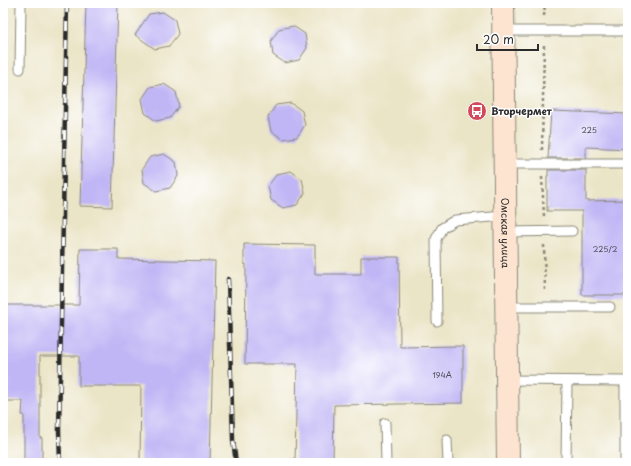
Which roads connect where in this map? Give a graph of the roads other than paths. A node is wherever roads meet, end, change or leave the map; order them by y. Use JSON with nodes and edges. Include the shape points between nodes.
{"nodes":[{"id":1,"x":21,"y":3,"type":"edge"},
{"id":2,"x":503,"y":3,"type":"edge"},
{"id":3,"x":503,"y":31,"type":"junction"},
{"id":4,"x":628,"y":31,"type":"edge"},
{"id":5,"x":20,"y":69,"type":"dead end"},
{"id":6,"x":505,"y":164,"type":"junction"},
{"id":7,"x":628,"y":164,"type":"edge"},
{"id":8,"x":505,"y":224,"type":"junction"},
{"id":9,"x":572,"y":232,"type":"dead end"},
{"id":10,"x":610,"y":307,"type":"dead end"},
{"id":11,"x":506,"y":308,"type":"junction"},
{"id":12,"x":437,"y":321,"type":"dead end"},
{"id":13,"x":507,"y":380,"type":"junction"},
{"id":14,"x":567,"y":381,"type":"junction"},
{"id":15,"x":626,"y":381,"type":"edge"},
{"id":16,"x":385,"y":423,"type":"dead end"},
{"id":17,"x":447,"y":440,"type":"dead end"},
{"id":18,"x":386,"y":463,"type":"edge"},
{"id":19,"x":448,"y":463,"type":"edge"},
{"id":20,"x":508,"y":463,"type":"edge"},
{"id":21,"x":566,"y":463,"type":"edge"},
{"id":22,"x":624,"y":463,"type":"edge"}],
"edges":[{"from":1,"to":5,"type":"lane"},
{"from":2,"to":3,"type":"street","name":"Омская улица"},
{"from":3,"to":4,"type":"lane"},
{"from":3,"to":6,"type":"street","name":"Омская улица"},
{"from":6,"to":7,"type":"lane"},
{"from":6,"to":8,"type":"street","name":"Омская улица"},
{"from":8,"to":9,"type":"lane"},
{"from":8,"to":11,"type":"street","name":"Омская улица"},
{"from":8,"to":12,"type":"lane","via":[[455,220],[442,228],[436,239]]},
{"from":10,"to":11,"type":"lane"},
{"from":11,"to":13,"type":"street","name":"Омская улица"},
{"from":13,"to":14,"type":"lane"},
{"from":13,"to":20,"type":"street","name":"Омская улица"},
{"from":14,"to":15,"type":"lane"},
{"from":14,"to":21,"type":"lane"},
{"from":15,"to":22,"type":"lane"},
{"from":16,"to":18,"type":"lane"},
{"from":17,"to":19,"type":"lane"}]}
